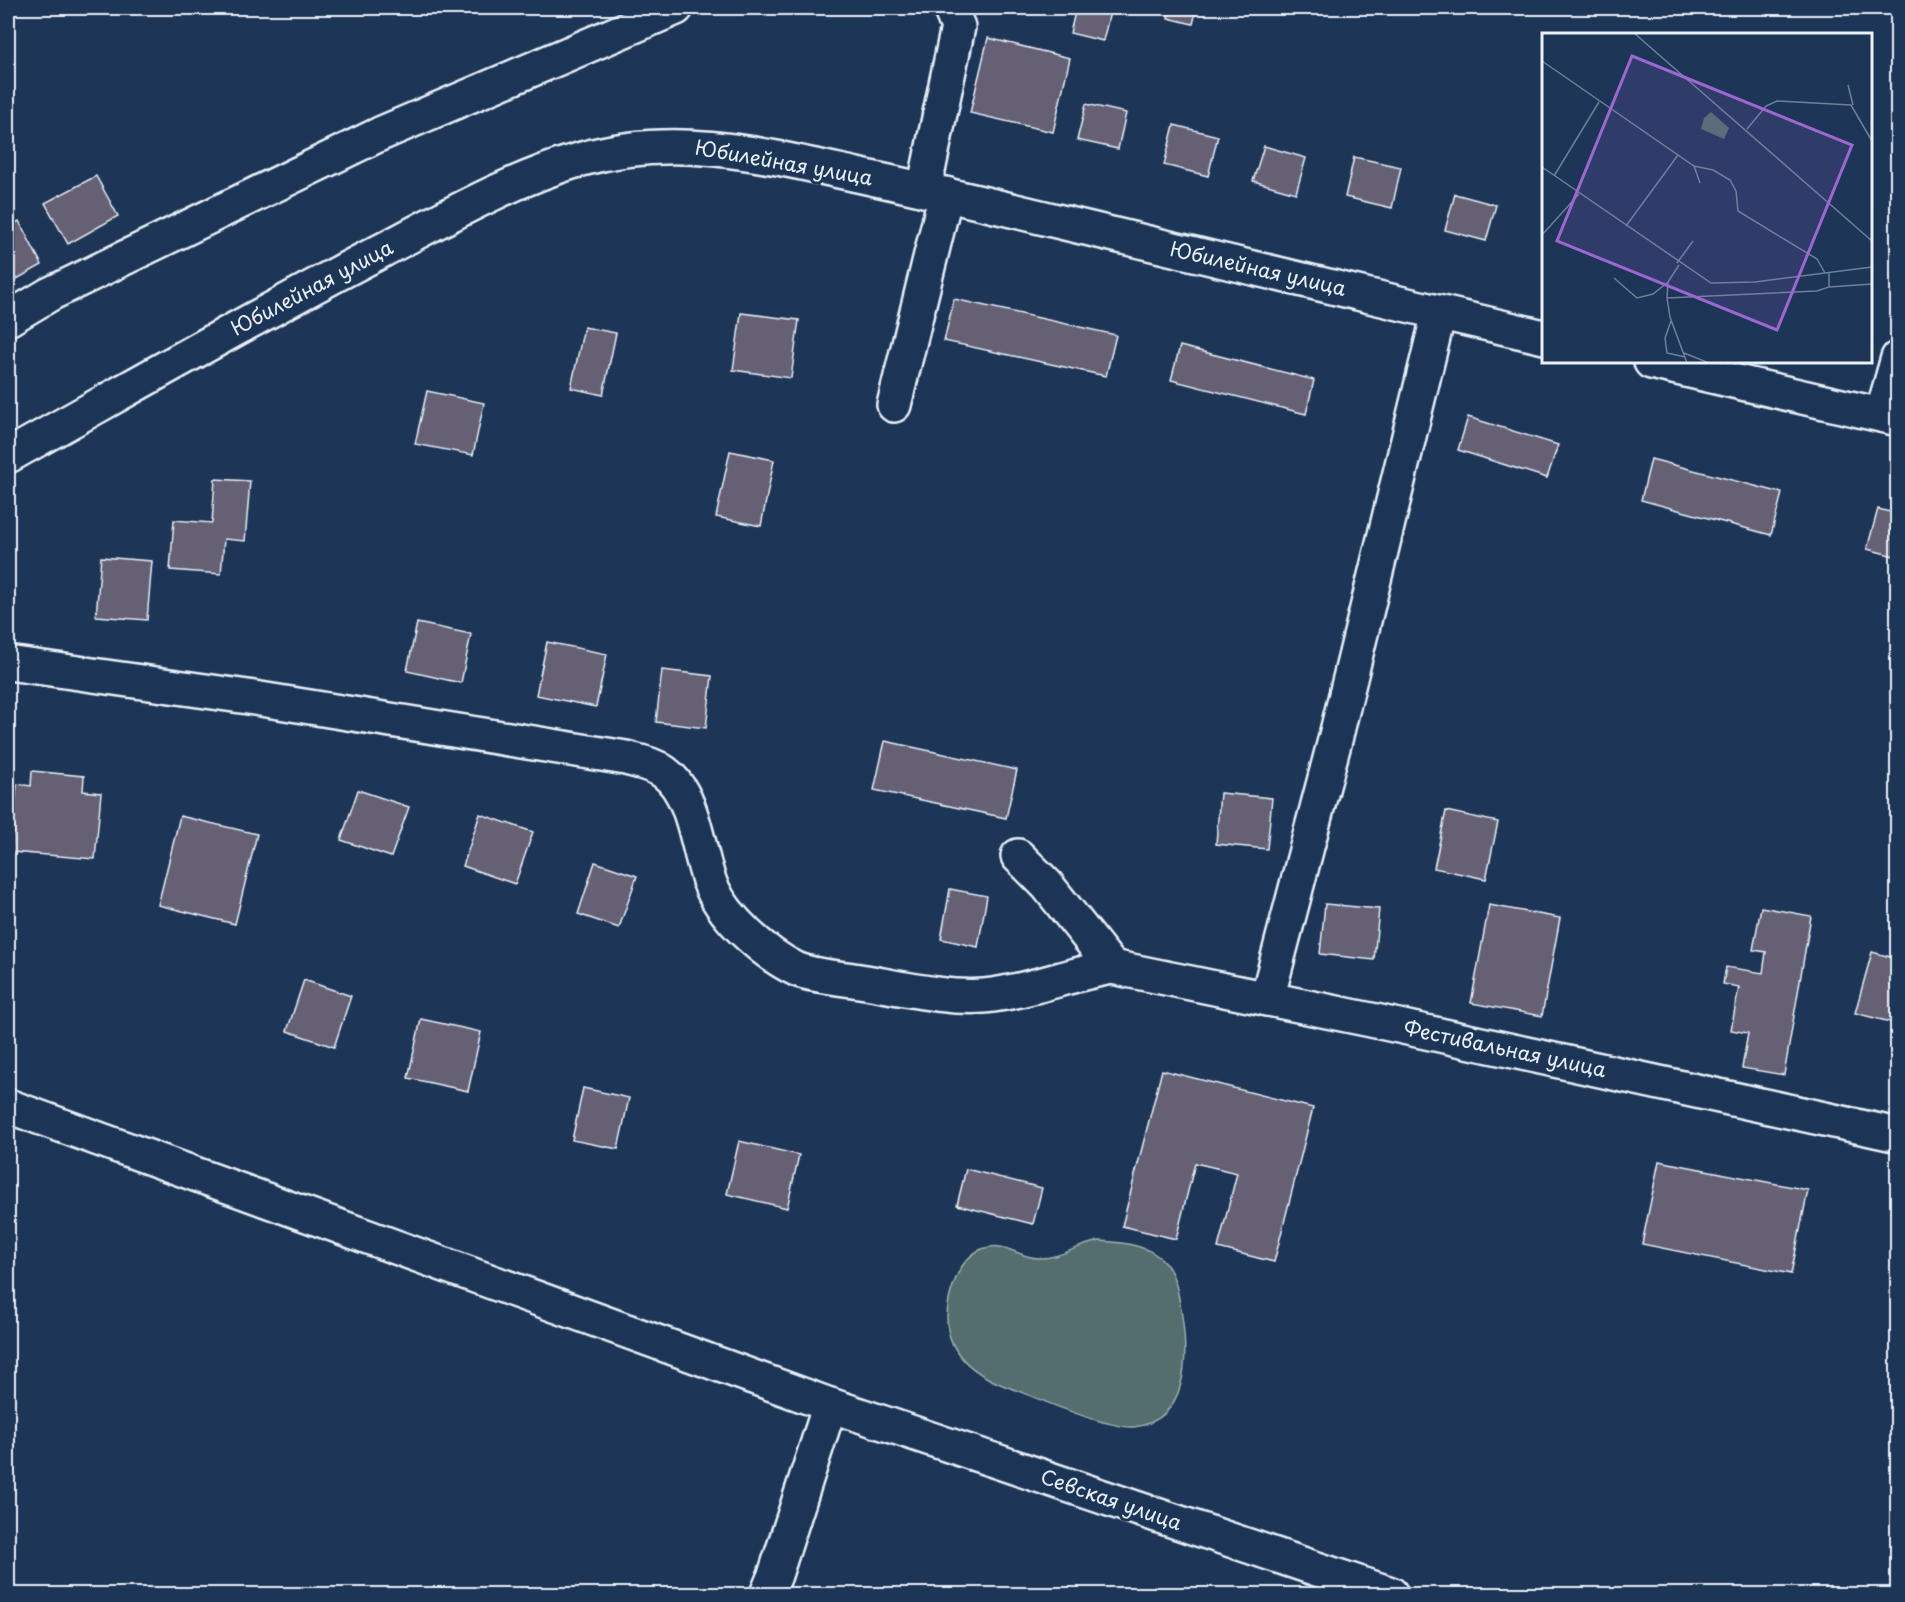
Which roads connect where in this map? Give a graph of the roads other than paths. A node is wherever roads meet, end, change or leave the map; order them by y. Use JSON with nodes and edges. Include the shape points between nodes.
{"nodes":[{"id":1,"x":676,"y":8,"type":"edge"},
{"id":2,"x":959,"y":14,"type":"edge"},
{"id":3,"x":935,"y":192,"type":"junction"},
{"id":4,"x":1439,"y":313,"type":"junction"},
{"id":5,"x":8,"y":319,"type":"edge"},
{"id":6,"x":1542,"y":337,"type":"edge"},
{"id":7,"x":1898,"y":358,"type":"edge"},
{"id":8,"x":1655,"y":363,"type":"edge"},
{"id":9,"x":894,"y":405,"type":"dead end"},
{"id":10,"x":1890,"y":417,"type":"edge"},
{"id":11,"x":8,"y":456,"type":"edge"},
{"id":12,"x":8,"y":663,"type":"edge"},
{"id":13,"x":1018,"y":856,"type":"dead end"},
{"id":14,"x":1112,"y":967,"type":"junction"},
{"id":15,"x":1267,"y":999,"type":"junction"},
{"id":16,"x":8,"y":1106,"type":"edge"},
{"id":17,"x":1898,"y":1135,"type":"edge"},
{"id":18,"x":830,"y":1405,"type":"junction"},
{"id":19,"x":767,"y":1594,"type":"edge"},
{"id":20,"x":1391,"y":1594,"type":"edge"}],
"edges":[{"from":1,"to":5,"type":"street","via":[[380,134],[50,294]]},
{"from":2,"to":3,"type":"street"},
{"from":3,"to":4,"type":"street","name":"Юбилейная улица"},
{"from":3,"to":9,"type":"street"},
{"from":3,"to":11,"type":"street","name":"Юбилейная улица","via":[[730,150],[682,145],[633,148],[584,158],[481,199],[310,288]]},
{"from":4,"to":6,"type":"street","name":"Юбилейная улица"},
{"from":4,"to":15,"type":"street"},
{"from":7,"to":10,"type":"street"},
{"from":8,"to":10,"type":"street"},
{"from":12,"to":14,"type":"street","via":[[260,699],[651,765],[677,786],[712,888],[723,908],[768,952],[799,970],[959,996],[1002,993]]},
{"from":13,"to":14,"type":"street","via":[[1047,885]]},
{"from":14,"to":15,"type":"street","name":"Фестивальная улица"},
{"from":15,"to":17,"type":"street","name":"Фестивальная улица"},
{"from":16,"to":18,"type":"street","name":"Севская улица"},
{"from":18,"to":19,"type":"street"},
{"from":18,"to":20,"type":"street","name":"Севская улица"}]}
